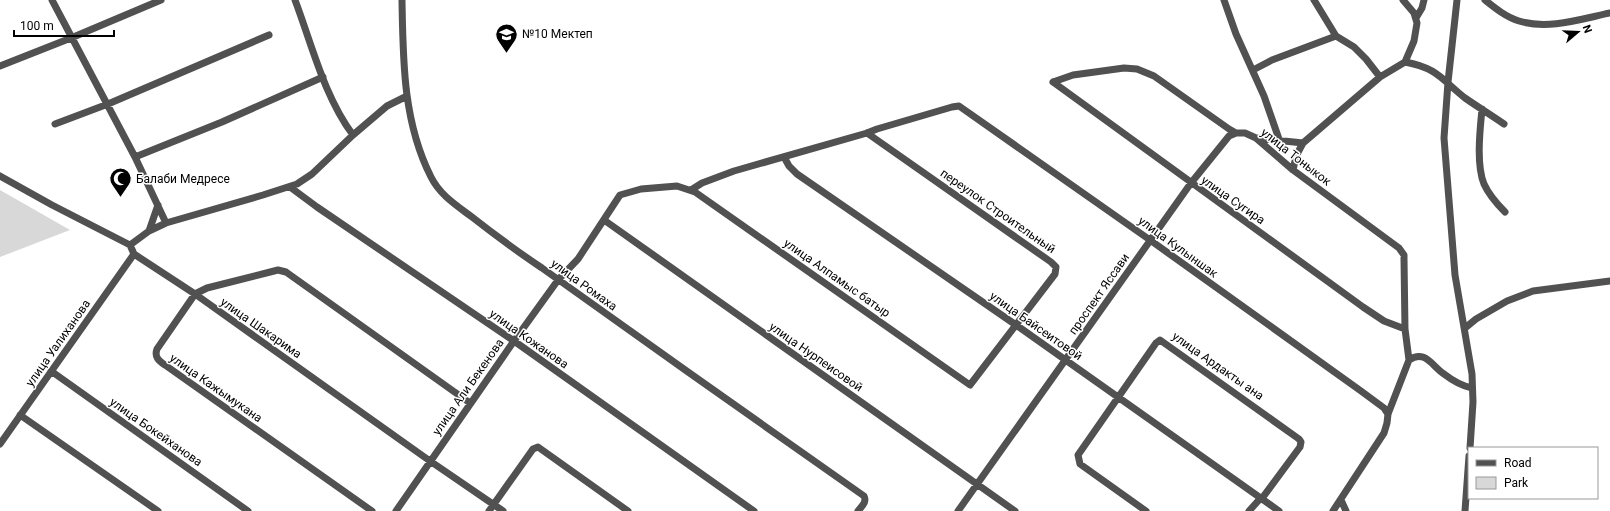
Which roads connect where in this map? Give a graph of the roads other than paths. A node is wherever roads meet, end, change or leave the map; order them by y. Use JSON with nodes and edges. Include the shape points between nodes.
{"nodes":[{"id":1,"x":52,"y":0,"type":"edge"},
{"id":2,"x":161,"y":0,"type":"edge"},
{"id":3,"x":295,"y":0,"type":"edge"},
{"id":4,"x":402,"y":0,"type":"edge"},
{"id":5,"x":1224,"y":0,"type":"edge"},
{"id":6,"x":1314,"y":0,"type":"edge"},
{"id":7,"x":1403,"y":0,"type":"edge"},
{"id":8,"x":1424,"y":0,"type":"edge"},
{"id":9,"x":1457,"y":0,"type":"edge"},
{"id":10,"x":1485,"y":0,"type":"edge"},
{"id":11,"x":1610,"y":13,"type":"edge"},
{"id":12,"x":1416,"y":18,"type":"junction"},
{"id":13,"x":269,"y":35,"type":"dead end"},
{"id":14,"x":1336,"y":36,"type":"junction"},
{"id":15,"x":71,"y":38,"type":"junction"},
{"id":16,"x":1405,"y":62,"type":"junction"},
{"id":17,"x":0,"y":66,"type":"edge"},
{"id":18,"x":1253,"y":70,"type":"junction"},
{"id":19,"x":1146,"y":72,"type":"joint"},
{"id":20,"x":323,"y":77,"type":"junction"},
{"id":21,"x":1380,"y":77,"type":"junction"},
{"id":22,"x":1448,"y":82,"type":"junction"},
{"id":23,"x":407,"y":96,"type":"junction"},
{"id":24,"x":108,"y":104,"type":"junction"},
{"id":25,"x":1482,"y":109,"type":"junction"},
{"id":26,"x":55,"y":124,"type":"dead end"},
{"id":27,"x":1504,"y":124,"type":"dead end"},
{"id":28,"x":867,"y":133,"type":"junction"},
{"id":29,"x":1236,"y":133,"type":"junction"},
{"id":30,"x":353,"y":134,"type":"junction"},
{"id":31,"x":1256,"y":138,"type":"junction"},
{"id":32,"x":1280,"y":142,"type":"junction"},
{"id":33,"x":1303,"y":144,"type":"junction"},
{"id":34,"x":135,"y":157,"type":"junction"},
{"id":35,"x":784,"y":157,"type":"junction"},
{"id":36,"x":1293,"y":170,"type":"junction"},
{"id":37,"x":0,"y":176,"type":"edge"},
{"id":38,"x":1191,"y":183,"type":"junction"},
{"id":39,"x":290,"y":187,"type":"junction"},
{"id":40,"x":691,"y":190,"type":"junction"},
{"id":41,"x":158,"y":205,"type":"junction"},
{"id":42,"x":1505,"y":212,"type":"dead end"},
{"id":43,"x":604,"y":220,"type":"junction"},
{"id":44,"x":166,"y":223,"type":"junction"},
{"id":45,"x":149,"y":231,"type":"junction"},
{"id":46,"x":1150,"y":240,"type":"junction"},
{"id":47,"x":130,"y":245,"type":"junction"},
{"id":48,"x":134,"y":254,"type":"junction"},
{"id":49,"x":558,"y":280,"type":"junction"},
{"id":50,"x":1610,"y":281,"type":"edge"},
{"id":51,"x":195,"y":294,"type":"junction"},
{"id":52,"x":1016,"y":325,"type":"junction"},
{"id":53,"x":1465,"y":328,"type":"junction"},
{"id":54,"x":1405,"y":329,"type":"junction"},
{"id":55,"x":514,"y":341,"type":"junction"},
{"id":56,"x":1409,"y":360,"type":"junction"},
{"id":57,"x":1066,"y":361,"type":"junction"},
{"id":58,"x":51,"y":371,"type":"junction"},
{"id":59,"x":1472,"y":388,"type":"junction"},
{"id":60,"x":1117,"y":396,"type":"junction"},
{"id":61,"x":470,"y":403,"type":"junction"},
{"id":62,"x":1388,"y":414,"type":"junction"},
{"id":63,"x":20,"y":415,"type":"junction"},
{"id":64,"x":0,"y":444,"type":"edge"},
{"id":65,"x":1470,"y":447,"type":"edge"},
{"id":66,"x":430,"y":461,"type":"junction"},
{"id":67,"x":1468,"y":473,"type":"edge"},
{"id":68,"x":977,"y":484,"type":"junction"},
{"id":69,"x":1261,"y":499,"type":"junction"},
{"id":70,"x":1341,"y":500,"type":"junction"},
{"id":71,"x":494,"y":504,"type":"junction"},
{"id":72,"x":158,"y":511,"type":"edge"},
{"id":73,"x":248,"y":511,"type":"edge"},
{"id":74,"x":372,"y":511,"type":"edge"},
{"id":75,"x":396,"y":511,"type":"edge"},
{"id":76,"x":489,"y":511,"type":"edge"},
{"id":77,"x":503,"y":511,"type":"edge"},
{"id":78,"x":628,"y":511,"type":"edge"},
{"id":79,"x":754,"y":511,"type":"edge"},
{"id":80,"x":858,"y":511,"type":"edge"},
{"id":81,"x":958,"y":511,"type":"edge"},
{"id":82,"x":1015,"y":511,"type":"edge"},
{"id":83,"x":1146,"y":511,"type":"edge"},
{"id":84,"x":1249,"y":511,"type":"edge"},
{"id":85,"x":1279,"y":511,"type":"edge"},
{"id":86,"x":1333,"y":511,"type":"edge"},
{"id":87,"x":1346,"y":511,"type":"edge"},
{"id":88,"x":1465,"y":511,"type":"edge"}],
"edges":[{"from":1,"to":15,"type":"street"},
{"from":2,"to":15,"type":"street"},
{"from":3,"to":20,"type":"street"},
{"from":4,"to":23,"type":"street","name":"улица Ромаха"},
{"from":5,"to":18,"type":"street"},
{"from":6,"to":14,"type":"street"},
{"from":7,"to":12,"type":"street"},
{"from":8,"to":12,"type":"street"},
{"from":9,"to":22,"type":"street"},
{"from":10,"to":11,"type":"street","via":[[1504,14],[1530,23],[1567,22]]},
{"from":12,"to":16,"type":"street","via":[[1414,41]]},
{"from":13,"to":24,"type":"street"},
{"from":14,"to":18,"type":"street","via":[[1272,60]]},
{"from":14,"to":21,"type":"street","via":[[1354,47]]},
{"from":15,"to":17,"type":"street"},
{"from":15,"to":24,"type":"street"},
{"from":16,"to":21,"type":"street"},
{"from":16,"to":22,"type":"street","via":[[1425,67]]},
{"from":18,"to":32,"type":"street"},
{"from":19,"to":29,"type":"street","name":"улица Тоныкок"},
{"from":19,"to":38,"type":"street","name":"улица Сугира","via":[[1124,68],[1073,75],[1053,82]]},
{"from":20,"to":30,"type":"street","via":[[337,108]]},
{"from":20,"to":34,"type":"street"},
{"from":21,"to":33,"type":"street"},
{"from":22,"to":25,"type":"street"},
{"from":22,"to":53,"type":"street","via":[[1445,157],[1455,275]]},
{"from":23,"to":30,"type":"street","via":[[386,106]]},
{"from":23,"to":49,"type":"street","name":"улица Ромаха","via":[[421,153],[440,191]]},
{"from":24,"to":26,"type":"street"},
{"from":24,"to":34,"type":"street"},
{"from":25,"to":27,"type":"street"},
{"from":25,"to":42,"type":"street","via":[[1481,171],[1484,184],[1493,200]]},
{"from":28,"to":35,"type":"street"},
{"from":28,"to":46,"type":"street","name":"улица Кулыншак","via":[[959,106]]},
{"from":28,"to":52,"type":"street","name":"переулок Строительный","via":[[1054,264],[1056,272]]},
{"from":29,"to":31,"type":"street","name":"улица Тоныкок","via":[[1245,133]]},
{"from":29,"to":38,"type":"street","name":"проспект Яссави","via":[[1228,136]]},
{"from":30,"to":39,"type":"street","via":[[312,174]]},
{"from":31,"to":32,"type":"street"},
{"from":31,"to":36,"type":"street","name":"улица Тоныкок"},
{"from":32,"to":33,"type":"street"},
{"from":33,"to":36,"type":"street","via":[[1296,156]]},
{"from":34,"to":41,"type":"street"},
{"from":35,"to":40,"type":"street","via":[[734,171]]},
{"from":35,"to":52,"type":"street","name":"улица Байсеитовой","via":[[797,174]]},
{"from":36,"to":54,"type":"street","name":"улица Тоныкок","via":[[1399,248],[1404,255]]},
{"from":37,"to":47,"type":"street"},
{"from":38,"to":46,"type":"street","name":"проспект Яссави"},
{"from":38,"to":54,"type":"street","name":"улица Сугира","via":[[1363,307],[1384,321]]},
{"from":39,"to":44,"type":"street"},
{"from":39,"to":55,"type":"street","name":"улица Кожанова"},
{"from":40,"to":43,"type":"street","name":"улица Али Бекенова","via":[[677,186],[624,193],[618,197]]},
{"from":40,"to":52,"type":"street","name":"улица Алпамыс батыр","via":[[970,385]]},
{"from":41,"to":44,"type":"street"},
{"from":41,"to":45,"type":"street"},
{"from":43,"to":49,"type":"street","name":"улица Али Бекенова","via":[[578,259]]},
{"from":43,"to":68,"type":"street","name":"улица Нурпеисовой"},
{"from":44,"to":45,"type":"street"},
{"from":45,"to":47,"type":"street"},
{"from":46,"to":57,"type":"street","name":"проспект Яссави"},
{"from":46,"to":62,"type":"street","name":"улица Кулыншак","via":[[1354,386],[1384,408]]},
{"from":47,"to":48,"type":"street"},
{"from":48,"to":51,"type":"street","name":"улица Шакарима"},
{"from":48,"to":58,"type":"street","name":"улица Уалиханова"},
{"from":49,"to":55,"type":"street","name":"улица Али Бекенова"},
{"from":49,"to":80,"type":"street","name":"улица Ромаха","via":[[864,496],[866,499]]},
{"from":50,"to":53,"type":"street","via":[[1533,291],[1507,301]]},
{"from":51,"to":61,"type":"street","via":[[207,288],[278,270],[286,272]]},
{"from":51,"to":66,"type":"street","name":"улица Шакарима"},
{"from":51,"to":74,"type":"street","name":"улица Кажымукана","via":[[157,349],[158,359]]},
{"from":52,"to":57,"type":"street","name":"улица Байсеитовой"},
{"from":53,"to":59,"type":"street"},
{"from":54,"to":56,"type":"street"},
{"from":55,"to":61,"type":"street","name":"улица Али Бекенова"},
{"from":55,"to":79,"type":"street","name":"улица Кожанова"},
{"from":56,"to":59,"type":"street","via":[[1420,356],[1427,358],[1442,373],[1463,386]]},
{"from":56,"to":62,"type":"street"},
{"from":57,"to":60,"type":"street","name":"улица Байсеитовой"},
{"from":57,"to":68,"type":"street","name":"проспект Яссави"},
{"from":58,"to":63,"type":"street","name":"улица Уалиханова"},
{"from":58,"to":73,"type":"street","name":"улица Бокейханова"},
{"from":59,"to":65,"type":"street"},
{"from":60,"to":69,"type":"street","name":"улица Байсеитовой"},
{"from":60,"to":69,"type":"street","name":"улица Ардакты ана","via":[[1158,340],[1162,340],[1297,436],[1301,442],[1300,447]]},
{"from":60,"to":83,"type":"street","name":"улица Ардакты ана","via":[[1079,452],[1078,461]]},
{"from":61,"to":66,"type":"street","name":"улица Али Бекенова"},
{"from":62,"to":70,"type":"street","via":[[1388,423],[1380,442]]},
{"from":63,"to":64,"type":"street","name":"улица Уалиханова"},
{"from":63,"to":72,"type":"street"},
{"from":66,"to":71,"type":"street","name":"улица Шакарима"},
{"from":66,"to":75,"type":"street","name":"улица Али Бекенова"},
{"from":67,"to":88,"type":"street"},
{"from":68,"to":81,"type":"street","name":"проспект Яссави"},
{"from":68,"to":82,"type":"street","name":"улица Нурпеисовой"},
{"from":69,"to":84,"type":"street","name":"улица Ардакты ана"},
{"from":69,"to":85,"type":"street","name":"улица Байсеитовой"},
{"from":70,"to":86,"type":"street"},
{"from":70,"to":87,"type":"street"},
{"from":71,"to":76,"type":"street"},
{"from":71,"to":77,"type":"street","name":"улица Шакарима"},
{"from":71,"to":78,"type":"street","via":[[533,449],[538,447]]}]}
